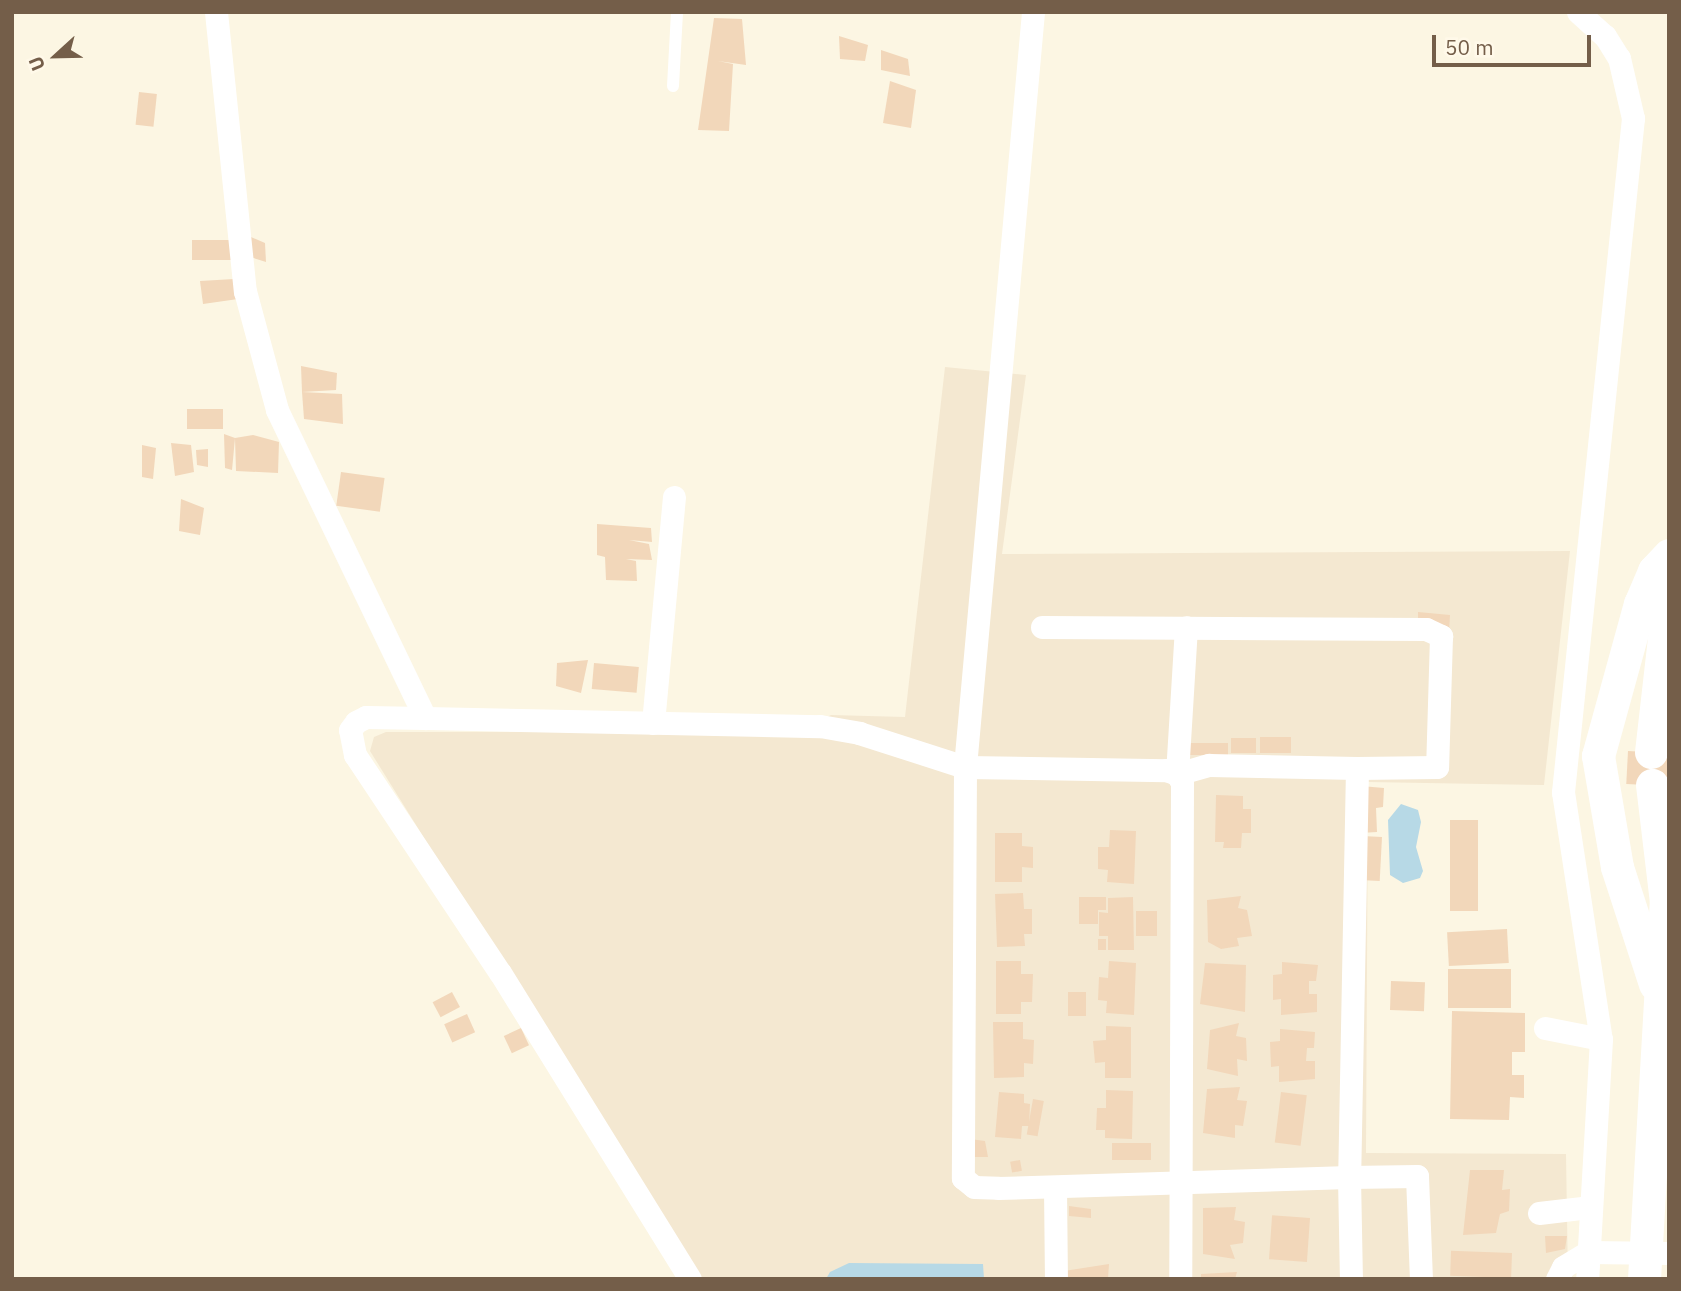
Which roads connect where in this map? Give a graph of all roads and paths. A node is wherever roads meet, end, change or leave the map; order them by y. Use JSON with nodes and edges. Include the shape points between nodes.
{"nodes":[{"id":1,"x":216,"y":12,"type":"edge"},
{"id":2,"x":677,"y":12,"type":"edge"},
{"id":3,"x":1033,"y":12,"type":"edge"},
{"id":4,"x":1578,"y":12,"type":"edge"},
{"id":5,"x":673,"y":86,"type":"dead end"},
{"id":6,"x":674,"y":497,"type":"dead end"},
{"id":7,"x":1669,"y":555,"type":"edge"},
{"id":8,"x":1669,"y":595,"type":"edge"},
{"id":9,"x":1042,"y":627,"type":"dead end"},
{"id":10,"x":1186,"y":627,"type":"junction"},
{"id":11,"x":425,"y":718,"type":"junction"},
{"id":12,"x":653,"y":723,"type":"junction"},
{"id":13,"x":1651,"y":752,"type":"dead end"},
{"id":14,"x":965,"y":767,"type":"junction"},
{"id":15,"x":1357,"y":768,"type":"junction"},
{"id":16,"x":1177,"y":774,"type":"junction"},
{"id":17,"x":1652,"y":785,"type":"dead end"},
{"id":18,"x":1661,"y":1003,"type":"junction"},
{"id":19,"x":1545,"y":1028,"type":"dead end"},
{"id":20,"x":1601,"y":1039,"type":"junction"},
{"id":21,"x":1349,"y":1177,"type":"junction"},
{"id":22,"x":1179,"y":1183,"type":"junction"},
{"id":23,"x":1055,"y":1187,"type":"junction"},
{"id":24,"x":1589,"y":1207,"type":"junction"},
{"id":25,"x":1539,"y":1213,"type":"dead end"},
{"id":26,"x":1588,"y":1252,"type":"junction"},
{"id":27,"x":1652,"y":1261,"type":"edge"},
{"id":28,"x":691,"y":1279,"type":"edge"},
{"id":29,"x":1056,"y":1279,"type":"edge"},
{"id":30,"x":1180,"y":1279,"type":"edge"},
{"id":31,"x":1350,"y":1279,"type":"edge"},
{"id":32,"x":1421,"y":1279,"type":"edge"},
{"id":33,"x":1557,"y":1279,"type":"edge"},
{"id":34,"x":1587,"y":1279,"type":"edge"}],
"edges":[{"from":1,"to":11,"type":"street","via":[[245,291],[277,410]]},
{"from":2,"to":5,"type":"lane"},
{"from":3,"to":14,"type":"street"},
{"from":4,"to":20,"type":"street","via":[[1605,36],[1619,58],[1633,118],[1563,792]]},
{"from":6,"to":12,"type":"street"},
{"from":7,"to":18,"type":"main road","via":[[1654,570],[1640,604],[1598,756],[1617,867]]},
{"from":8,"to":13,"type":"main road"},
{"from":9,"to":10,"type":"street"},
{"from":10,"to":15,"type":"street","via":[[1439,632],[1437,768]]},
{"from":10,"to":16,"type":"street"},
{"from":11,"to":12,"type":"street"},
{"from":11,"to":28,"type":"street","via":[[366,717],[356,722],[350,730],[355,755],[507,985]]},
{"from":12,"to":14,"type":"street","via":[[820,726],[859,733]]},
{"from":14,"to":16,"type":"street","via":[[1166,770]]},
{"from":14,"to":23,"type":"street","via":[[963,1178],[974,1187]]},
{"from":15,"to":16,"type":"street","via":[[1209,765]]},
{"from":15,"to":21,"type":"street"},
{"from":16,"to":22,"type":"street","via":[[1182,783]]},
{"from":17,"to":18,"type":"main road","via":[[1666,902]]},
{"from":18,"to":27,"type":"main road"},
{"from":19,"to":20,"type":"street"},
{"from":20,"to":24,"type":"street"},
{"from":21,"to":22,"type":"street"},
{"from":21,"to":31,"type":"street"},
{"from":21,"to":32,"type":"street","via":[[1417,1177]]},
{"from":22,"to":23,"type":"street"},
{"from":22,"to":30,"type":"street"},
{"from":23,"to":29,"type":"street"},
{"from":24,"to":25,"type":"street"},
{"from":24,"to":26,"type":"street"},
{"from":26,"to":27,"type":"street"},
{"from":26,"to":33,"type":"street","via":[[1563,1267]]},
{"from":26,"to":34,"type":"street"}]}
